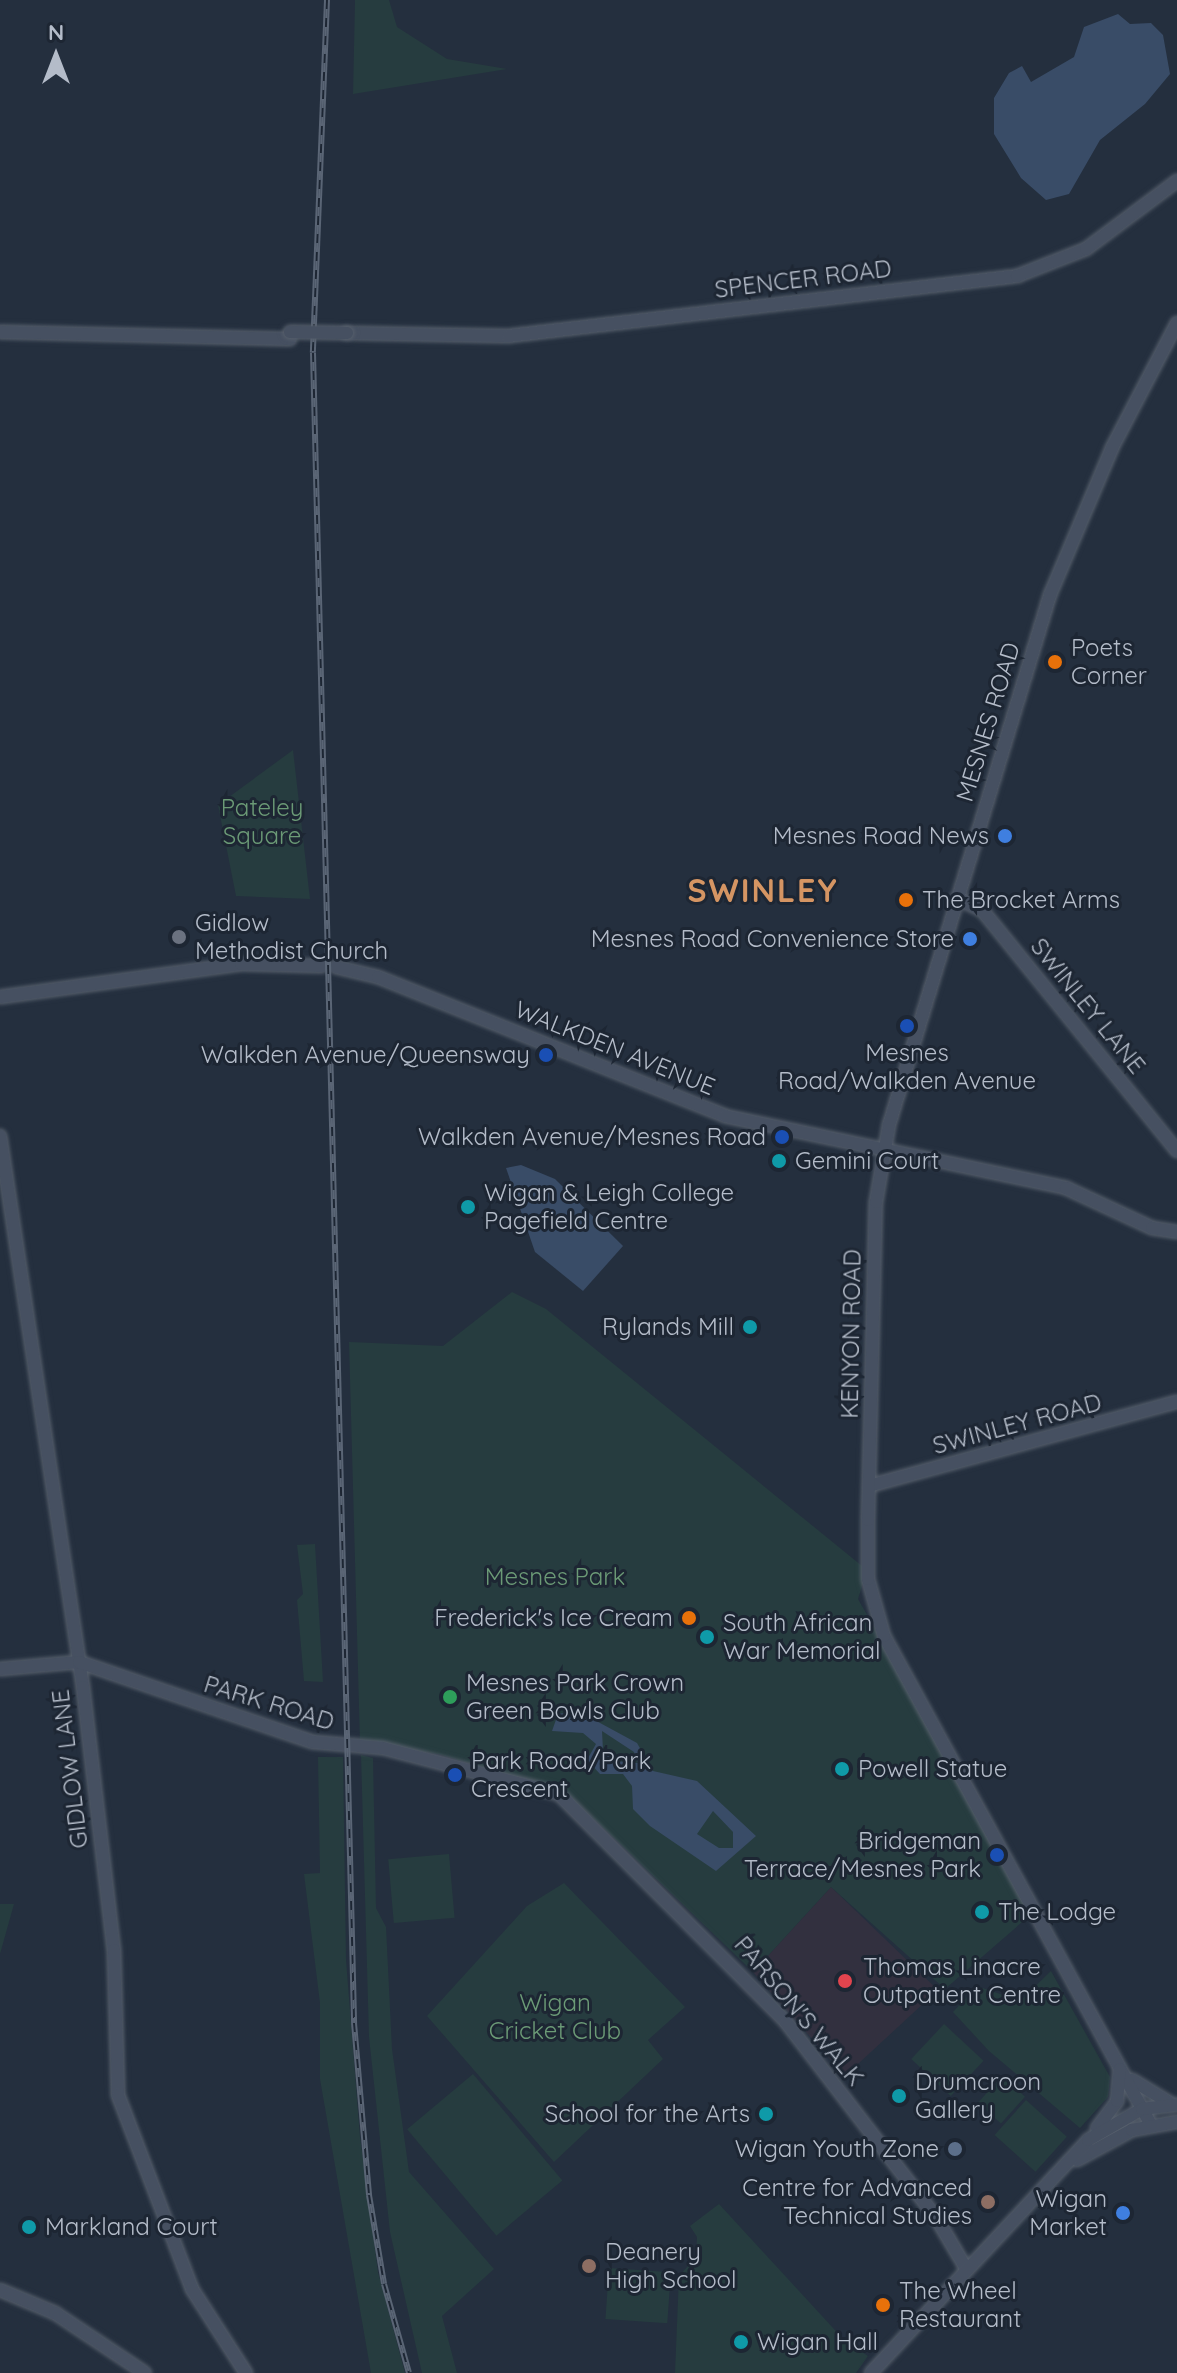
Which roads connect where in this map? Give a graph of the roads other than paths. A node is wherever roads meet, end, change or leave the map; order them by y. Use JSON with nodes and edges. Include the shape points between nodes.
{"nodes":[{"id":1,"x":1177,"y":181,"type":"edge"},
{"id":2,"x":1177,"y":323,"type":"edge"},
{"id":3,"x":0,"y":332,"type":"edge"},
{"id":4,"x":957,"y":898,"type":"junction"},
{"id":5,"x":0,"y":997,"type":"edge"},
{"id":6,"x":0,"y":1136,"type":"edge"},
{"id":7,"x":884,"y":1149,"type":"junction"},
{"id":8,"x":1177,"y":1151,"type":"edge"},
{"id":9,"x":1177,"y":1232,"type":"edge"},
{"id":10,"x":1177,"y":1402,"type":"edge"},
{"id":11,"x":869,"y":1486,"type":"junction"},
{"id":12,"x":79,"y":1662,"type":"junction"},
{"id":13,"x":0,"y":1669,"type":"edge"},
{"id":14,"x":571,"y":1803,"type":"joint"},
{"id":15,"x":1123,"y":2070,"type":"junction"},
{"id":16,"x":1175,"y":2105,"type":"edge"},
{"id":17,"x":1142,"y":2109,"type":"junction"},
{"id":18,"x":1177,"y":2122,"type":"edge"},
{"id":19,"x":1151,"y":2125,"type":"junction"},
{"id":20,"x":1088,"y":2140,"type":"junction"},
{"id":21,"x":1071,"y":2165,"type":"junction"},
{"id":22,"x":967,"y":2270,"type":"junction"},
{"id":23,"x":0,"y":2290,"type":"edge"},
{"id":24,"x":145,"y":2373,"type":"edge"},
{"id":25,"x":246,"y":2373,"type":"edge"},
{"id":26,"x":871,"y":2373,"type":"edge"}],
"edges":[{"from":1,"to":3,"type":"street","name":"SPENCER ROAD","via":[[1086,249],[1017,276],[508,336]]},
{"from":2,"to":4,"type":"street","name":"MESNES ROAD","via":[[1112,448],[1050,595]]},
{"from":4,"to":7,"type":"street","name":"MESNES ROAD"},
{"from":4,"to":8,"type":"street","name":"SWINLEY LANE","via":[[982,910]]},
{"from":5,"to":7,"type":"street","name":"WALKDEN AVENUE","via":[[241,964],[329,966],[378,977],[725,1116]]},
{"from":6,"to":12,"type":"street","name":"GIDLOW LANE"},
{"from":7,"to":9,"type":"street","name":"WALKDEN AVENUE","via":[[1086,1194],[1152,1228]]},
{"from":7,"to":11,"type":"street","name":"KENYON ROAD","via":[[876,1202]]},
{"from":10,"to":11,"type":"street","name":"SWINLEY ROAD"},
{"from":11,"to":15,"type":"street","name":"KENYON ROAD","via":[[868,1579],[880,1626]]},
{"from":12,"to":13,"type":"street","name":"PARK ROAD"},
{"from":12,"to":14,"type":"street","name":"PARK ROAD","via":[[313,1742],[383,1748],[538,1785]]},
{"from":12,"to":25,"type":"street","name":"GIDLOW LANE","via":[[114,1950],[118,2095],[192,2289]]},
{"from":14,"to":22,"type":"street","name":"PARSON'S WALK","via":[[786,2022],[937,2219]]},
{"from":15,"to":16,"type":"street"},
{"from":15,"to":17,"type":"street","name":"KENYON ROAD"},
{"from":15,"to":20,"type":"street","via":[[1117,2101]]},
{"from":16,"to":17,"type":"street"},
{"from":17,"to":19,"type":"street","name":"KENYON ROAD"},
{"from":17,"to":20,"type":"street"},
{"from":18,"to":19,"type":"street"},
{"from":19,"to":21,"type":"street","via":[[1112,2139]]},
{"from":20,"to":21,"type":"street"},
{"from":21,"to":22,"type":"street"},
{"from":22,"to":26,"type":"street"},
{"from":23,"to":24,"type":"street","via":[[55,2313]]}]}
